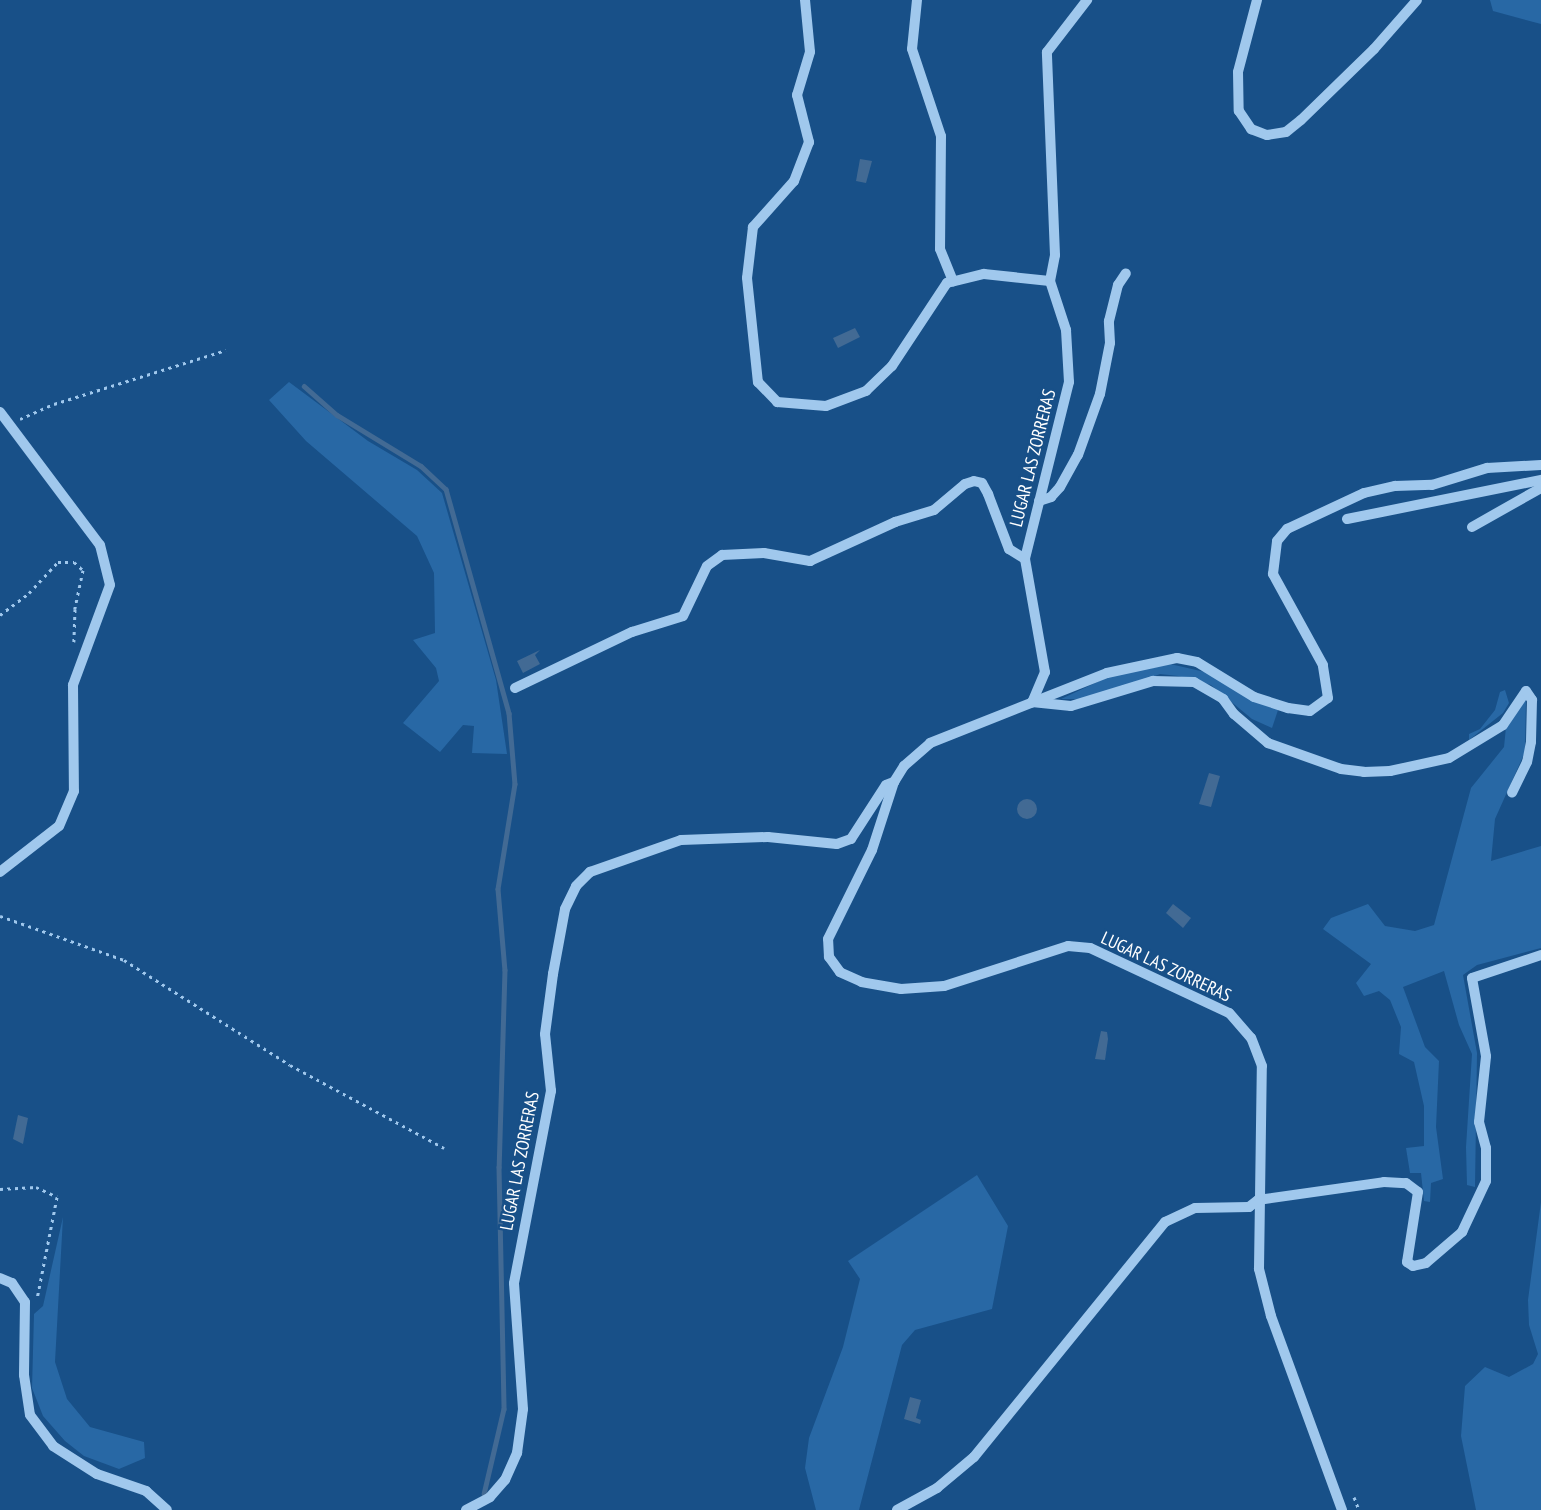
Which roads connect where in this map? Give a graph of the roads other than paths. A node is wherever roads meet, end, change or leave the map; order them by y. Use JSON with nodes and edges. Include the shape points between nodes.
{"nodes":[{"id":1,"x":805,"y":0,"type":"edge"},
{"id":2,"x":917,"y":0,"type":"edge"},
{"id":3,"x":1087,"y":0,"type":"edge"},
{"id":4,"x":1257,"y":0,"type":"edge"},
{"id":5,"x":1417,"y":0,"type":"edge"},
{"id":6,"x":1126,"y":273,"type":"dead end"},
{"id":7,"x":1050,"y":281,"type":"junction"},
{"id":8,"x":953,"y":282,"type":"junction"},
{"id":9,"x":0,"y":412,"type":"edge"},
{"id":10,"x":1541,"y":465,"type":"edge"},
{"id":11,"x":1541,"y":480,"type":"edge"},
{"id":12,"x":1541,"y":488,"type":"edge"},
{"id":13,"x":1039,"y":501,"type":"junction"},
{"id":14,"x":1347,"y":519,"type":"dead end"},
{"id":15,"x":1472,"y":527,"type":"dead end"},
{"id":16,"x":1025,"y":559,"type":"junction"},
{"id":17,"x":515,"y":688,"type":"dead end"},
{"id":18,"x":1032,"y":702,"type":"junction"},
{"id":19,"x":894,"y":782,"type":"junction"},
{"id":20,"x":1512,"y":793,"type":"dead end"},
{"id":21,"x":0,"y":872,"type":"edge"},
{"id":22,"x":1541,"y":955,"type":"edge"},
{"id":23,"x":1258,"y":1200,"type":"junction"},
{"id":24,"x":0,"y":1278,"type":"edge"},
{"id":25,"x":167,"y":1510,"type":"edge"},
{"id":26,"x":466,"y":1510,"type":"edge"},
{"id":27,"x":897,"y":1510,"type":"edge"},
{"id":28,"x":1342,"y":1510,"type":"edge"}],
"edges":[{"from":1,"to":8,"type":"street","via":[[810,52],[797,95],[808,142],[794,181],[753,227],[748,267],[751,340],[758,382],[777,402],[826,406],[866,391],[892,366],[947,283]]},
{"from":2,"to":8,"type":"street","via":[[912,49],[941,136],[940,249]]},
{"from":3,"to":7,"type":"street","via":[[1047,52],[1055,255]]},
{"from":4,"to":5,"type":"street","via":[[1238,72],[1239,111],[1251,129],[1267,135],[1286,132],[1301,120],[1374,50]]},
{"from":6,"to":13,"type":"street","via":[[1118,285],[1109,321],[1110,343],[1101,394],[1078,455],[1060,488]]},
{"from":7,"to":8,"type":"street","via":[[984,274]]},
{"from":7,"to":13,"type":"street","name":"LUGAR LAS ZORRERAS","via":[[1065,330],[1069,382]]},
{"from":9,"to":21,"type":"street","via":[[100,544],[110,585],[73,685],[74,791],[59,826]]},
{"from":10,"to":18,"type":"street","via":[[1487,468],[1432,485],[1395,486],[1364,493],[1287,529],[1276,540],[1273,574],[1323,666],[1328,698],[1310,711],[1254,697],[1197,662],[1176,658],[1107,673]]},
{"from":11,"to":14,"type":"street"},
{"from":12,"to":15,"type":"street"},
{"from":13,"to":16,"type":"street","name":"LUGAR LAS ZORRERAS"},
{"from":16,"to":17,"type":"street","via":[[1009,549],[988,494],[982,483],[974,481],[965,484],[940,507],[896,522],[810,561],[764,553],[722,555],[707,566],[683,616],[632,632]]},
{"from":16,"to":18,"type":"street","name":"LUGAR LAS ZORRERAS","via":[[1045,672]]},
{"from":18,"to":19,"type":"street","via":[[930,743],[904,766]]},
{"from":18,"to":20,"type":"street","via":[[1071,706],[1153,681],[1194,682],[1223,699],[1234,714],[1268,743],[1341,769],[1364,772],[1390,771],[1449,758],[1503,725],[1526,691],[1532,700],[1531,742],[1527,762]]},
{"from":19,"to":23,"type":"street","name":"LUGAR LAS ZORRERAS","via":[[872,850],[828,939],[829,957],[840,972],[862,982],[901,989],[944,986],[1068,946],[1090,948],[1229,1013],[1251,1038],[1262,1066]]},
{"from":19,"to":26,"type":"street","name":"LUGAR LAS ZORRERAS","via":[[886,785],[851,839],[837,844],[768,837],[681,840],[590,872],[576,886],[565,909],[553,974],[545,1034],[551,1091],[514,1282],[523,1408],[517,1453],[505,1480],[490,1497]]},
{"from":22,"to":23,"type":"street","via":[[1472,978],[1486,1056],[1479,1122],[1486,1148],[1485,1181],[1462,1232],[1426,1263],[1413,1266],[1407,1262],[1418,1192],[1406,1183],[1384,1182]]},
{"from":23,"to":27,"type":"street","via":[[1250,1207],[1195,1208],[1165,1222],[974,1457],[937,1488]]},
{"from":23,"to":28,"type":"street","name":"LUGAR LAS ZORRERAS","via":[[1259,1269],[1271,1316]]},
{"from":24,"to":25,"type":"street","via":[[12,1283],[25,1302],[24,1375],[30,1415],[53,1446],[97,1474],[146,1491]]}]}
